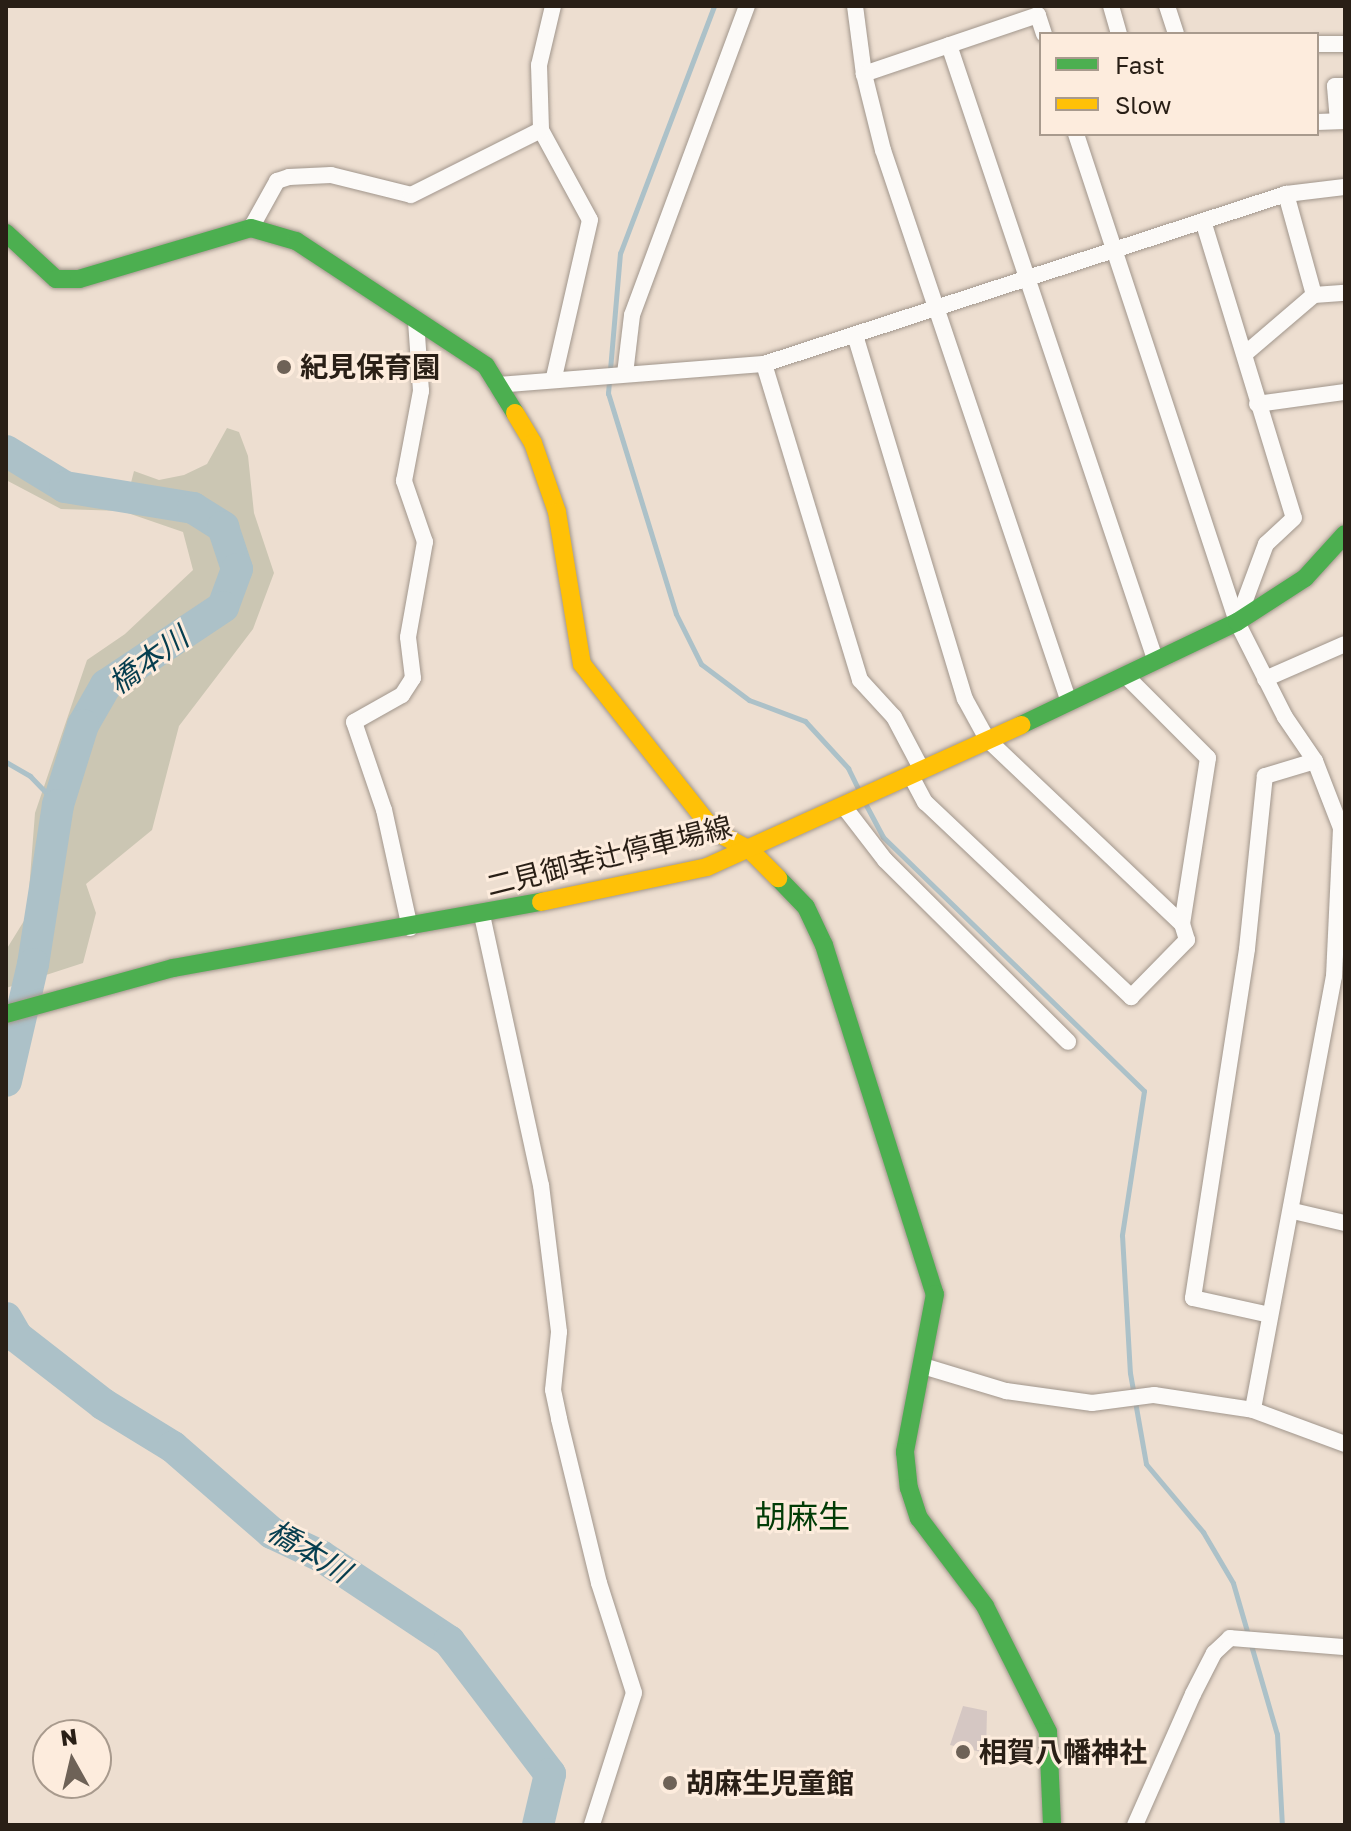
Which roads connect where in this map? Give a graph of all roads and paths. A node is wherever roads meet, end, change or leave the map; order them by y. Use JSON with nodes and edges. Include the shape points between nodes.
{"nodes":[{"id":1,"x":553,"y":6,"type":"edge"},
{"id":2,"x":747,"y":6,"type":"edge"},
{"id":3,"x":855,"y":6,"type":"edge"},
{"id":4,"x":1111,"y":6,"type":"edge"},
{"id":5,"x":1167,"y":6,"type":"edge"},
{"id":6,"x":1043,"y":32,"type":"edge"},
{"id":7,"x":1118,"y":32,"type":"edge"},
{"id":8,"x":1175,"y":32,"type":"edge"},
{"id":9,"x":1319,"y":44,"type":"edge"},
{"id":10,"x":1345,"y":44,"type":"edge"},
{"id":11,"x":949,"y":45,"type":"junction"},
{"id":12,"x":864,"y":74,"type":"junction"},
{"id":13,"x":1345,"y":86,"type":"edge"},
{"id":14,"x":1342,"y":121,"type":"edge"},
{"id":15,"x":1319,"y":122,"type":"edge"},
{"id":16,"x":541,"y":130,"type":"junction"},
{"id":17,"x":1077,"y":136,"type":"edge"},
{"id":18,"x":1345,"y":187,"type":"edge"},
{"id":19,"x":1286,"y":194,"type":"junction"},
{"id":20,"x":1204,"y":224,"type":"junction"},
{"id":21,"x":251,"y":228,"type":"junction"},
{"id":22,"x":6,"y":233,"type":"edge"},
{"id":23,"x":1114,"y":250,"type":"junction"},
{"id":24,"x":1029,"y":280,"type":"junction"},
{"id":25,"x":1345,"y":293,"type":"edge"},
{"id":26,"x":1314,"y":295,"type":"junction"},
{"id":27,"x":941,"y":309,"type":"junction"},
{"id":28,"x":416,"y":321,"type":"junction"},
{"id":29,"x":855,"y":335,"type":"junction"},
{"id":30,"x":1246,"y":353,"type":"junction"},
{"id":31,"x":764,"y":364,"type":"junction"},
{"id":32,"x":621,"y":374,"type":"junction"},
{"id":33,"x":560,"y":377,"type":"junction"},
{"id":34,"x":497,"y":385,"type":"junction"},
{"id":35,"x":1345,"y":392,"type":"edge"},
{"id":36,"x":1257,"y":404,"type":"junction"},
{"id":37,"x":1345,"y":534,"type":"edge"},
{"id":38,"x":1237,"y":622,"type":"junction"},
{"id":39,"x":1344,"y":645,"type":"edge"},
{"id":40,"x":1155,"y":659,"type":"junction"},
{"id":41,"x":1125,"y":675,"type":"junction"},
{"id":42,"x":1265,"y":679,"type":"junction"},
{"id":43,"x":1068,"y":699,"type":"junction"},
{"id":44,"x":987,"y":739,"type":"junction"},
{"id":45,"x":1315,"y":761,"type":"junction"},
{"id":46,"x":917,"y":773,"type":"junction"},
{"id":47,"x":847,"y":808,"type":"junction"},
{"id":48,"x":750,"y":850,"type":"junction"},
{"id":49,"x":482,"y":915,"type":"junction"},
{"id":50,"x":1182,"y":924,"type":"junction"},
{"id":51,"x":410,"y":928,"type":"junction"},
{"id":52,"x":6,"y":1014,"type":"edge"},
{"id":53,"x":1068,"y":1042,"type":"dead end"},
{"id":54,"x":1293,"y":1211,"type":"junction"},
{"id":55,"x":1345,"y":1223,"type":"edge"},
{"id":56,"x":1270,"y":1315,"type":"junction"},
{"id":57,"x":923,"y":1366,"type":"junction"},
{"id":58,"x":1253,"y":1410,"type":"junction"},
{"id":59,"x":1345,"y":1444,"type":"edge"},
{"id":60,"x":1345,"y":1647,"type":"edge"},
{"id":61,"x":592,"y":1825,"type":"edge"},
{"id":62,"x":1052,"y":1825,"type":"edge"},
{"id":63,"x":1135,"y":1825,"type":"edge"}],
"edges":[{"from":1,"to":16,"type":"street","via":[[539,65]]},
{"from":2,"to":32,"type":"street","via":[[632,315]]},
{"from":3,"to":12,"type":"street"},
{"from":4,"to":7,"type":"street"},
{"from":5,"to":8,"type":"street"},
{"from":6,"to":11,"type":"street","via":[[1038,15]]},
{"from":9,"to":10,"type":"street"},
{"from":11,"to":12,"type":"street"},
{"from":11,"to":24,"type":"street"},
{"from":12,"to":27,"type":"street","via":[[883,150]]},
{"from":13,"to":14,"type":"street","via":[[1335,86]]},
{"from":14,"to":15,"type":"street"},
{"from":16,"to":21,"type":"street","via":[[411,195],[331,175],[277,181]]},
{"from":16,"to":33,"type":"street","via":[[590,220]]},
{"from":17,"to":23,"type":"street"},
{"from":18,"to":19,"type":"street"},
{"from":19,"to":20,"type":"street"},
{"from":19,"to":26,"type":"street"},
{"from":20,"to":23,"type":"street"},
{"from":20,"to":30,"type":"street"},
{"from":21,"to":22,"type":"street","via":[[79,279],[56,279]]},
{"from":21,"to":28,"type":"street","via":[[296,241]]},
{"from":23,"to":24,"type":"street"},
{"from":23,"to":38,"type":"street"},
{"from":24,"to":27,"type":"street"},
{"from":24,"to":40,"type":"street"},
{"from":25,"to":26,"type":"street"},
{"from":26,"to":30,"type":"street"},
{"from":27,"to":29,"type":"street"},
{"from":27,"to":43,"type":"street"},
{"from":28,"to":34,"type":"street","via":[[486,366]]},
{"from":28,"to":51,"type":"street","via":[[421,391],[404,481],[425,542],[408,637],[413,678],[402,695],[354,722],[384,810]]},
{"from":29,"to":31,"type":"street"},
{"from":29,"to":44,"type":"street","via":[[965,699]]},
{"from":30,"to":36,"type":"street"},
{"from":31,"to":32,"type":"street"},
{"from":31,"to":46,"type":"street","via":[[860,680],[894,717]]},
{"from":32,"to":33,"type":"street"},
{"from":33,"to":34,"type":"street"},
{"from":34,"to":48,"type":"street","via":[[533,443],[557,512],[582,664],[714,831]]},
{"from":35,"to":36,"type":"street"},
{"from":36,"to":38,"type":"street","via":[[1294,518],[1266,544]]},
{"from":37,"to":38,"type":"street","name":"二見御幸辻停車場線","via":[[1305,578]]},
{"from":38,"to":40,"type":"street","name":"二見御幸辻停車場線"},
{"from":38,"to":42,"type":"street"},
{"from":39,"to":42,"type":"street"},
{"from":40,"to":41,"type":"street","name":"二見御幸辻停車場線"},
{"from":41,"to":43,"type":"street","name":"二見御幸辻停車場線"},
{"from":41,"to":50,"type":"street","via":[[1208,758]]},
{"from":42,"to":45,"type":"street"},
{"from":43,"to":44,"type":"street","name":"二見御幸辻停車場線"},
{"from":44,"to":46,"type":"street","name":"二見御幸辻停車場線"},
{"from":44,"to":50,"type":"street"},
{"from":45,"to":54,"type":"street","via":[[1341,828],[1342,872],[1334,976]]},
{"from":45,"to":56,"type":"street","via":[[1265,776],[1247,949],[1193,1298]]},
{"from":46,"to":47,"type":"street","name":"二見御幸辻停車場線"},
{"from":46,"to":50,"type":"street","via":[[925,802],[1131,997],[1187,940]]},
{"from":47,"to":48,"type":"street","name":"二見御幸辻停車場線"},
{"from":47,"to":53,"type":"street","via":[[885,860]]},
{"from":48,"to":49,"type":"street","name":"二見御幸辻停車場線","via":[[707,867]]},
{"from":48,"to":57,"type":"street","via":[[806,907],[837,985],[928,1257],[935,1294]]},
{"from":49,"to":51,"type":"street","name":"二見御幸辻停車場線"},
{"from":49,"to":61,"type":"street","via":[[541,1185],[559,1332],[553,1390],[595,1569],[634,1693]]},
{"from":51,"to":52,"type":"street","name":"二見御幸辻停車場線","via":[[95,986]]},
{"from":54,"to":55,"type":"street"},
{"from":54,"to":56,"type":"street"},
{"from":56,"to":58,"type":"street"},
{"from":57,"to":58,"type":"street","via":[[1006,1391],[1110,1401],[1154,1395]]},
{"from":57,"to":62,"type":"street","via":[[905,1452],[909,1488],[919,1518],[985,1606],[1048,1732]]},
{"from":58,"to":59,"type":"street"},
{"from":60,"to":63,"type":"street","via":[[1237,1639],[1214,1653]]}]}
